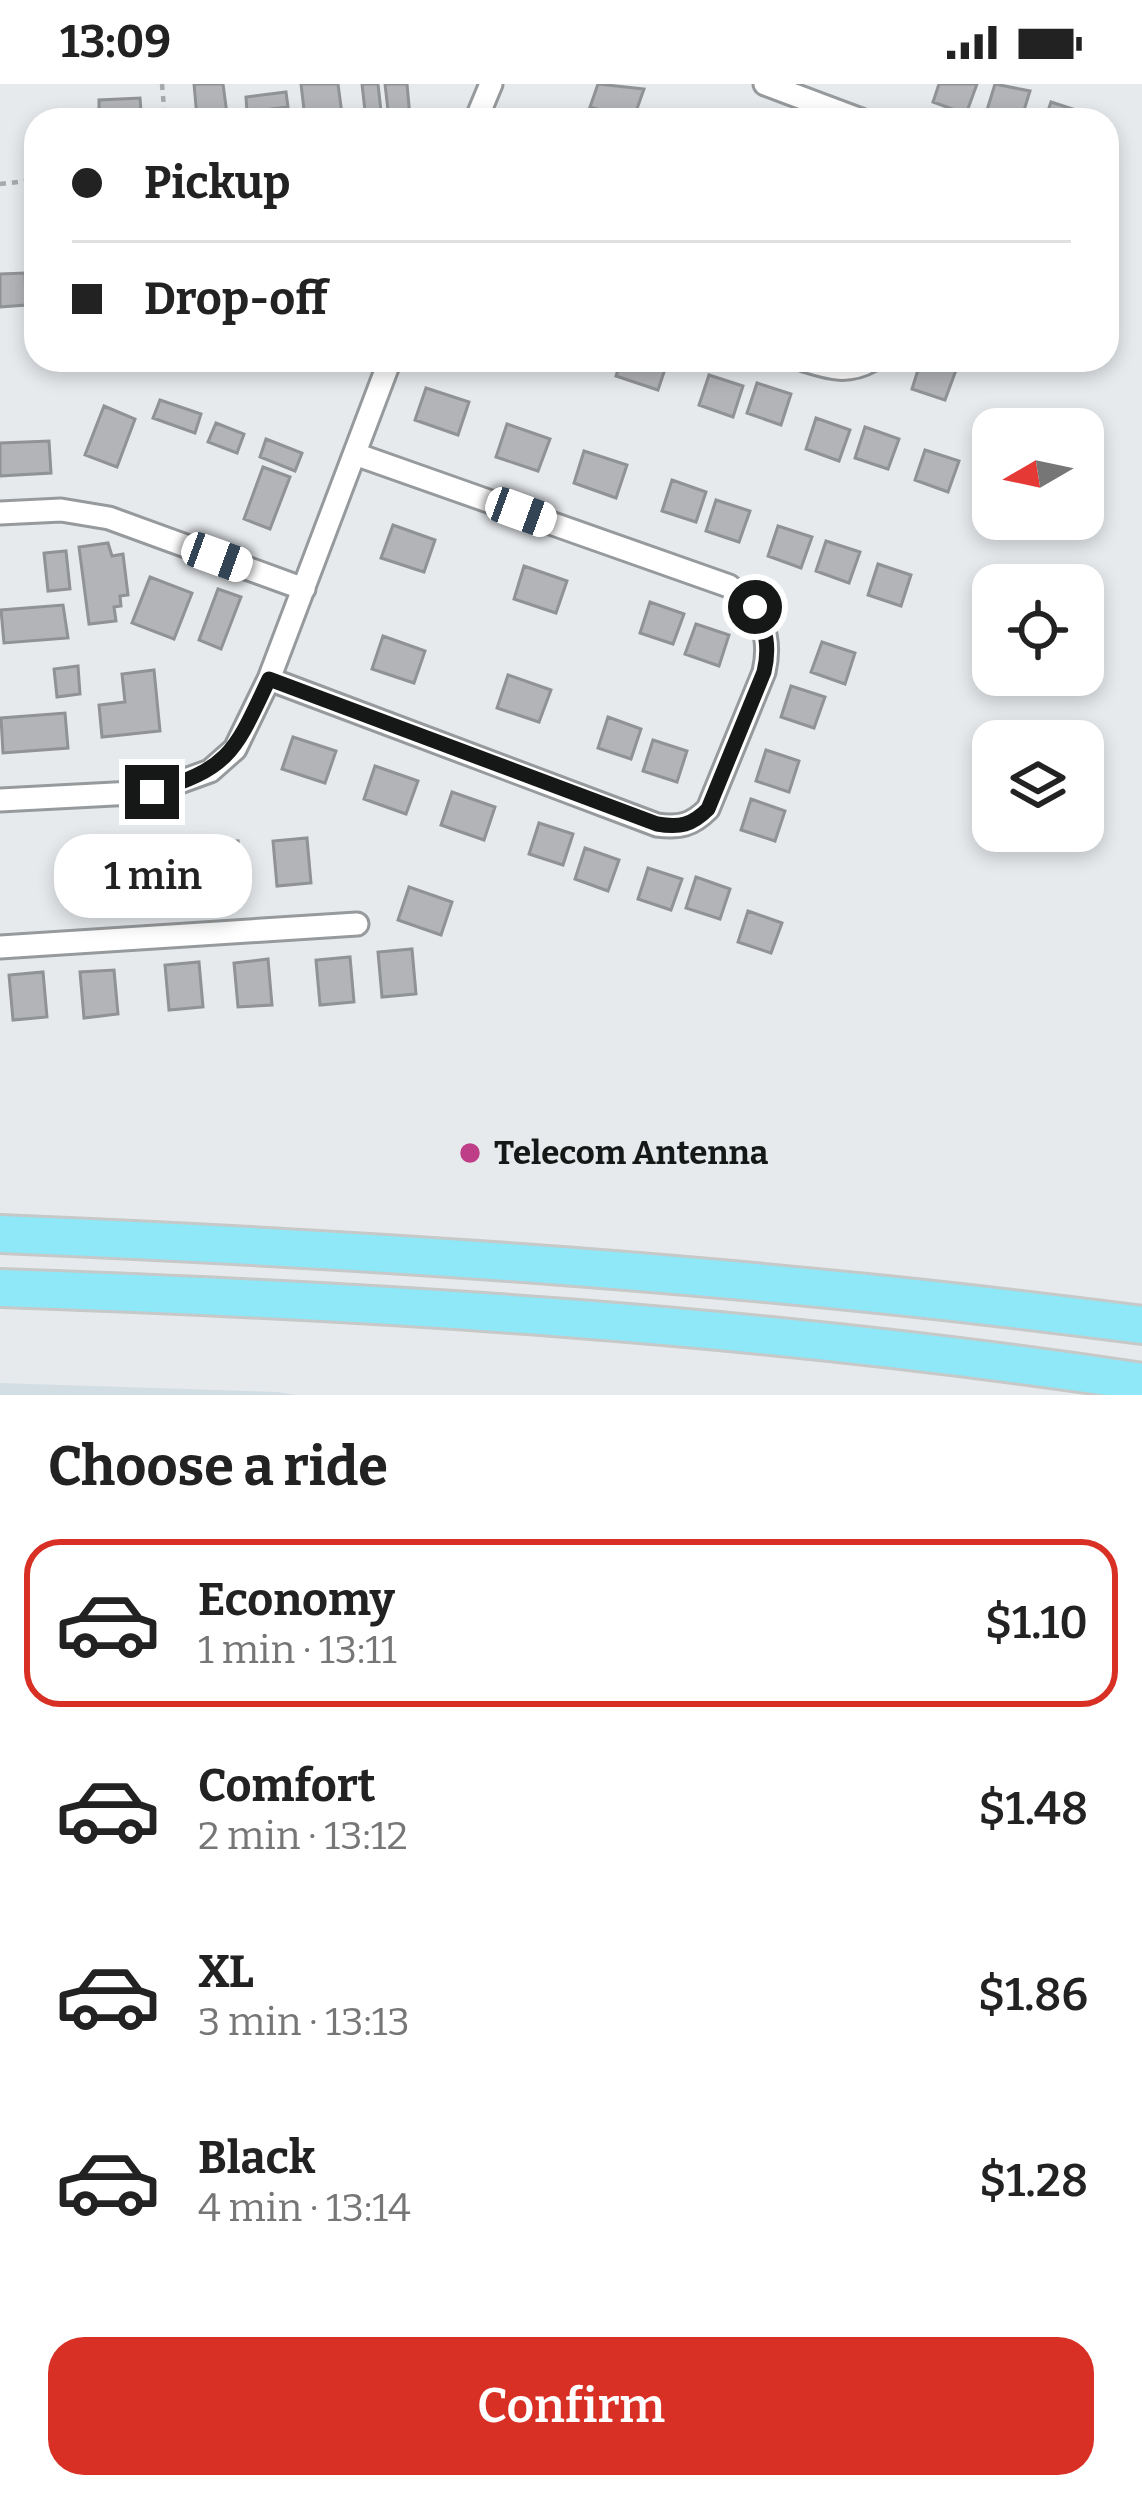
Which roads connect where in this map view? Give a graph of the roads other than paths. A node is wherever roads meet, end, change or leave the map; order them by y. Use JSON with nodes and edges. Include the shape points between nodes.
{"nodes":[{"id":1,"x":765,"y":84,"type":"edge"},
{"id":2,"x":829,"y":108,"type":"edge"},
{"id":3,"x":386,"y":372,"type":"edge"},
{"id":4,"x":356,"y":454,"type":"junction"},
{"id":5,"x":0,"y":514,"type":"edge"},
{"id":6,"x":304,"y":589,"type":"junction"},
{"id":7,"x":269,"y":679,"type":"junction"},
{"id":8,"x":0,"y":800,"type":"edge"},
{"id":9,"x":357,"y":924,"type":"dead end"},
{"id":10,"x":0,"y":946,"type":"edge"},
{"id":11,"x":0,"y":1234,"type":"edge"},
{"id":12,"x":0,"y":1288,"type":"edge"},
{"id":13,"x":1142,"y":1325,"type":"edge"},
{"id":14,"x":1142,"y":1382,"type":"edge"}],
"edges":[{"from":1,"to":2,"type":"street"},
{"from":3,"to":4,"type":"street"},
{"from":4,"to":6,"type":"street"},
{"from":4,"to":7,"type":"street","via":[[729,586],[755,607],[765,628],[764,672],[708,809],[675,827]]},
{"from":5,"to":6,"type":"street","via":[[91,513]]},
{"from":6,"to":7,"type":"street"},
{"from":7,"to":8,"type":"street","via":[[235,749],[210,771],[152,792]]},
{"from":9,"to":10,"type":"street"},
{"from":11,"to":13,"type":"highway","via":[[668,1272]]},
{"from":12,"to":14,"type":"highway","via":[[283,1298],[666,1326]]}]}
